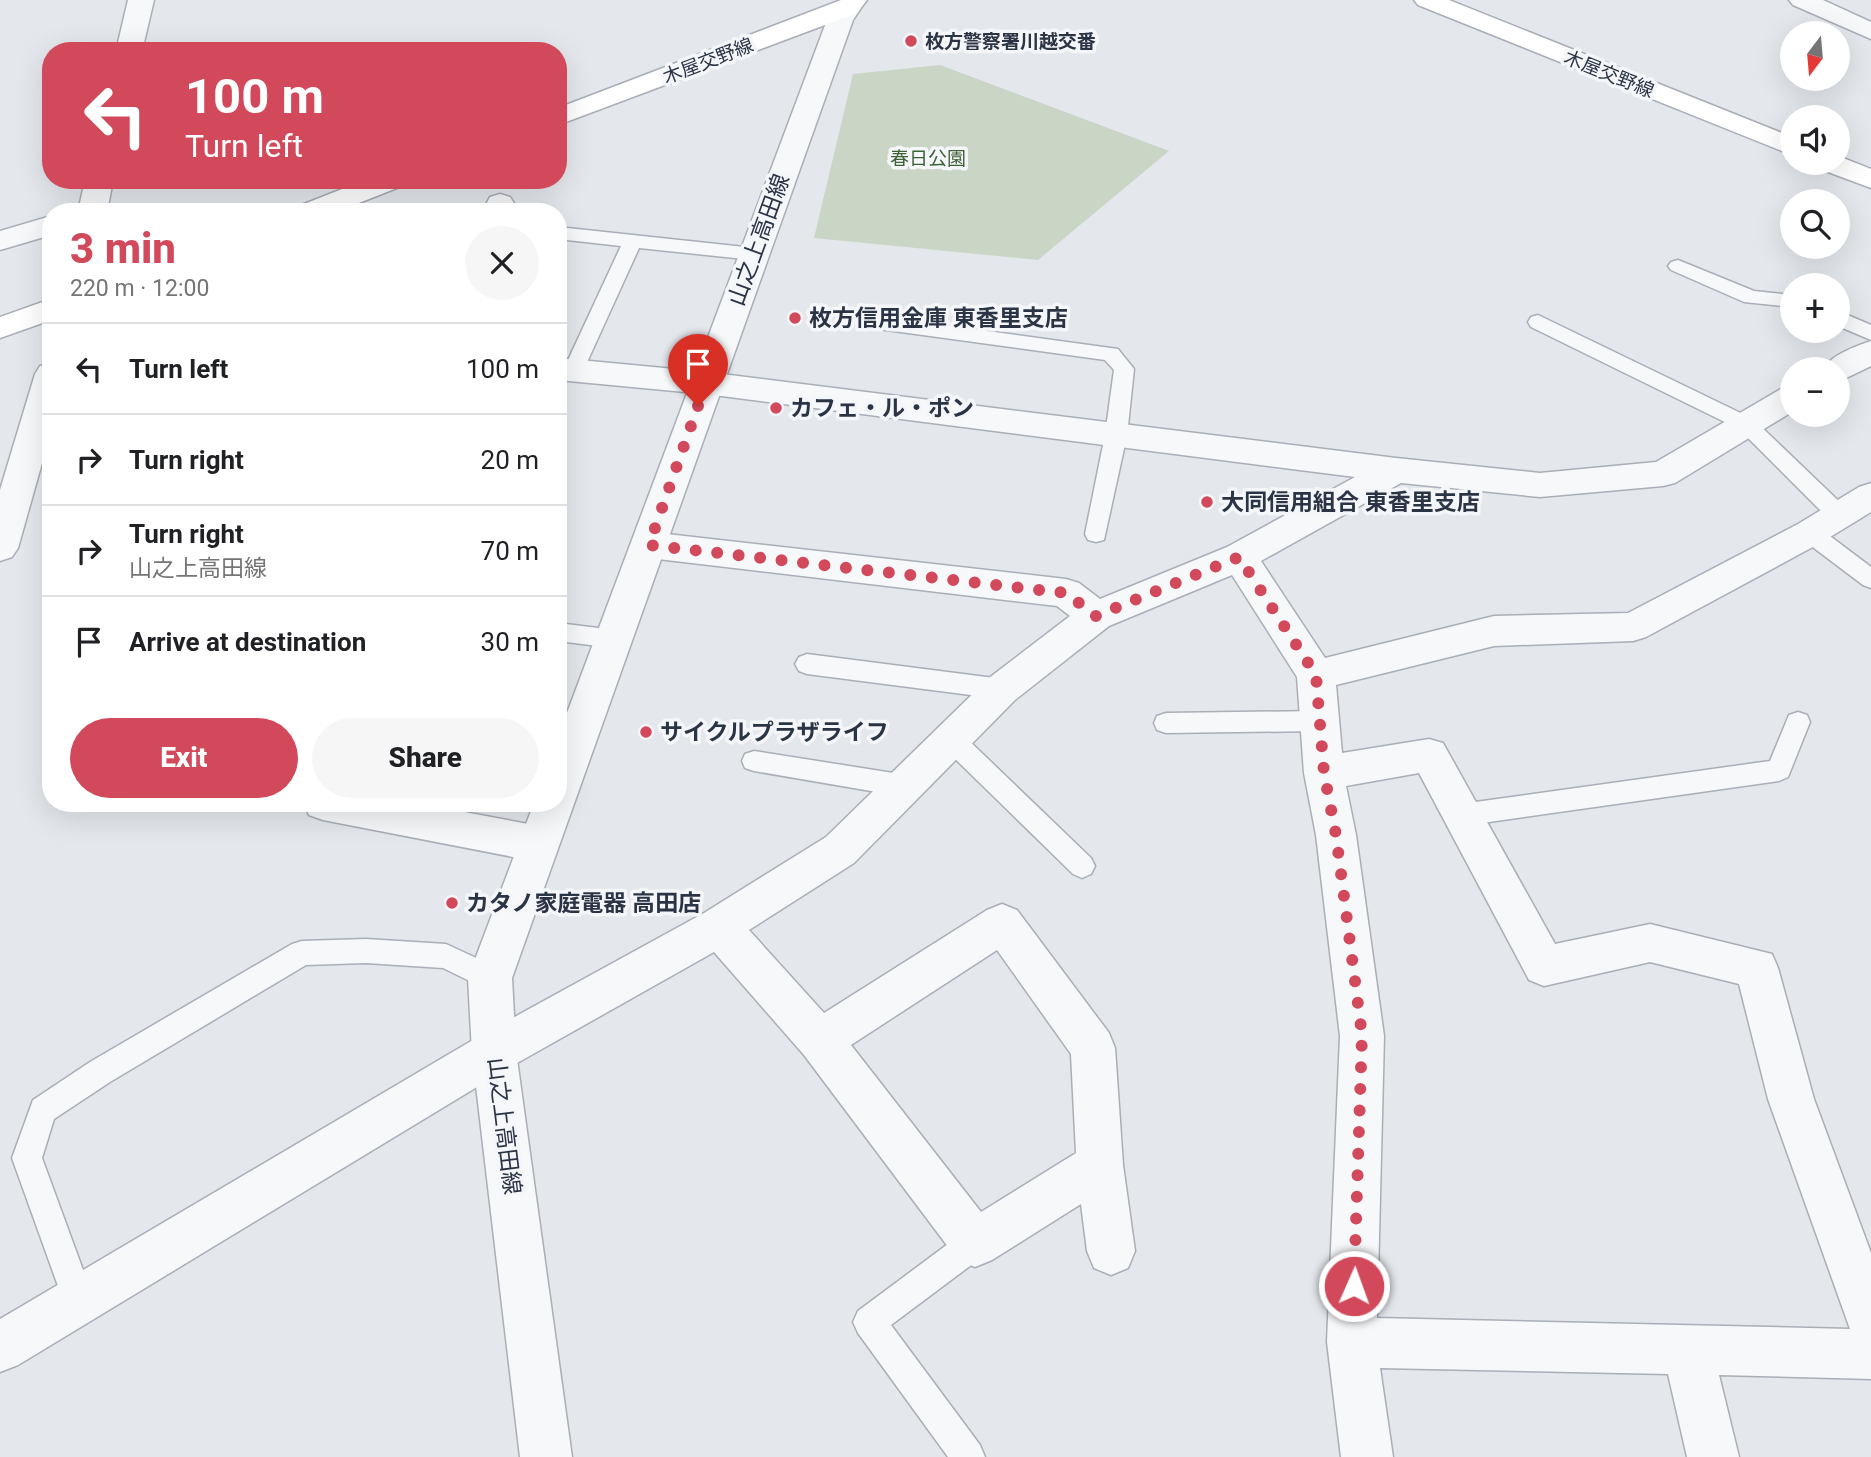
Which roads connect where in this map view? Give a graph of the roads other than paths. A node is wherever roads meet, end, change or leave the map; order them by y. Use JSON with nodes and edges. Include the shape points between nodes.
{"nodes":[{"id":1,"x":141,"y":0,"type":"edge"},
{"id":2,"x":1427,"y":0,"type":"edge"},
{"id":3,"x":1802,"y":0,"type":"edge"},
{"id":4,"x":851,"y":4,"type":"edge"},
{"id":5,"x":1871,"y":31,"type":"edge"},
{"id":6,"x":131,"y":42,"type":"edge"},
{"id":7,"x":567,"y":114,"type":"edge"},
{"id":8,"x":1780,"y":143,"type":"edge"},
{"id":9,"x":1850,"y":171,"type":"edge"},
{"id":10,"x":1871,"y":179,"type":"edge"},
{"id":11,"x":369,"y":189,"type":"edge"},
{"id":12,"x":332,"y":203,"type":"edge"},
{"id":13,"x":42,"y":228,"type":"edge"},
{"id":14,"x":567,"y":234,"type":"edge"},
{"id":15,"x":0,"y":240,"type":"edge"},
{"id":16,"x":633,"y":241,"type":"junction"},
{"id":17,"x":754,"y":254,"type":"junction"},
{"id":18,"x":1678,"y":266,"type":"dead end"},
{"id":19,"x":1780,"y":300,"type":"edge"},
{"id":20,"x":42,"y":312,"type":"edge"},
{"id":21,"x":871,"y":322,"type":"dead end"},
{"id":22,"x":1538,"y":322,"type":"dead end"},
{"id":23,"x":1850,"y":323,"type":"edge"},
{"id":24,"x":0,"y":328,"type":"edge"},
{"id":25,"x":1871,"y":333,"type":"edge"},
{"id":26,"x":1871,"y":352,"type":"edge"},
{"id":27,"x":1850,"y":364,"type":"edge"},
{"id":28,"x":567,"y":368,"type":"edge"},
{"id":29,"x":567,"y":370,"type":"edge"},
{"id":30,"x":706,"y":383,"type":"junction"},
{"id":31,"x":1780,"y":404,"type":"edge"},
{"id":32,"x":42,"y":405,"type":"edge"},
{"id":33,"x":1746,"y":424,"type":"junction"},
{"id":34,"x":1116,"y":435,"type":"junction"},
{"id":35,"x":1396,"y":470,"type":"junction"},
{"id":36,"x":1871,"y":496,"type":"edge"},
{"id":37,"x":1825,"y":524,"type":"junction"},
{"id":38,"x":1096,"y":534,"type":"dead end"},
{"id":39,"x":649,"y":545,"type":"junction"},
{"id":40,"x":0,"y":548,"type":"edge"},
{"id":41,"x":1239,"y":557,"type":"junction"},
{"id":42,"x":1871,"y":579,"type":"edge"},
{"id":43,"x":1096,"y":616,"type":"junction"},
{"id":44,"x":567,"y":633,"type":"edge"},
{"id":45,"x":614,"y":639,"type":"junction"},
{"id":46,"x":807,"y":664,"type":"dead end"},
{"id":47,"x":1316,"y":675,"type":"junction"},
{"id":48,"x":1002,"y":689,"type":"junction"},
{"id":49,"x":1320,"y":720,"type":"junction"},
{"id":50,"x":1798,"y":722,"type":"dead end"},
{"id":51,"x":1166,"y":723,"type":"dead end"},
{"id":52,"x":951,"y":740,"type":"junction"},
{"id":53,"x":754,"y":761,"type":"dead end"},
{"id":54,"x":567,"y":766,"type":"edge"},
{"id":55,"x":1324,"y":773,"type":"junction"},
{"id":56,"x":906,"y":786,"type":"junction"},
{"id":57,"x":423,"y":812,"type":"edge"},
{"id":58,"x":1461,"y":815,"type":"junction"},
{"id":59,"x":546,"y":823,"type":"edge"},
{"id":60,"x":1082,"y":866,"type":"dead end"},
{"id":61,"x":719,"y":927,"type":"junction"},
{"id":62,"x":490,"y":978,"type":"junction"},
{"id":63,"x":820,"y":1041,"type":"junction"},
{"id":64,"x":494,"y":1052,"type":"junction"},
{"id":65,"x":1100,"y":1165,"type":"junction"},
{"id":66,"x":975,"y":1243,"type":"junction"},
{"id":67,"x":1111,"y":1251,"type":"dead end"},
{"id":68,"x":78,"y":1300,"type":"junction"},
{"id":69,"x":1871,"y":1320,"type":"edge"},
{"id":70,"x":1352,"y":1342,"type":"junction"},
{"id":71,"x":0,"y":1347,"type":"edge"},
{"id":72,"x":1687,"y":1349,"type":"junction"},
{"id":73,"x":1871,"y":1354,"type":"edge"},
{"id":74,"x":547,"y":1457,"type":"edge"},
{"id":75,"x":968,"y":1457,"type":"edge"},
{"id":76,"x":1367,"y":1457,"type":"edge"},
{"id":77,"x":1713,"y":1457,"type":"edge"}],
"edges":[{"from":1,"to":6,"type":"street"},
{"from":2,"to":8,"type":"main road","name":"木屋交野線"},
{"from":3,"to":5,"type":"street"},
{"from":4,"to":7,"type":"main road","name":"木屋交野線"},
{"from":4,"to":17,"type":"street","name":"山之上高田線","via":[[840,20]]},
{"from":9,"to":10,"type":"main road"},
{"from":11,"to":12,"type":"main road"},
{"from":13,"to":15,"type":"street"},
{"from":14,"to":16,"type":"lane"},
{"from":16,"to":17,"type":"lane"},
{"from":16,"to":28,"type":"lane"},
{"from":17,"to":30,"type":"street","name":"山之上高田線"},
{"from":18,"to":19,"type":"lane","via":[[1751,297]]},
{"from":20,"to":24,"type":"main road"},
{"from":21,"to":34,"type":"lane","via":[[1111,354],[1124,369]]},
{"from":22,"to":33,"type":"lane"},
{"from":23,"to":25,"type":"lane"},
{"from":26,"to":27,"type":"street"},
{"from":29,"to":30,"type":"street"},
{"from":30,"to":34,"type":"street"},
{"from":30,"to":39,"type":"street","name":"山之上高田線"},
{"from":31,"to":33,"type":"street"},
{"from":32,"to":40,"type":"street"},
{"from":33,"to":35,"type":"street","via":[[1663,474],[1540,485]]},
{"from":33,"to":37,"type":"lane"},
{"from":34,"to":35,"type":"street"},
{"from":34,"to":38,"type":"lane"},
{"from":35,"to":41,"type":"street"},
{"from":36,"to":37,"type":"street"},
{"from":37,"to":42,"type":"lane"},
{"from":37,"to":47,"type":"street","via":[[1633,627],[1494,631]]},
{"from":39,"to":43,"type":"street","via":[[1066,593]]},
{"from":39,"to":45,"type":"street","name":"山之上高田線"},
{"from":41,"to":43,"type":"street"},
{"from":41,"to":47,"type":"street"},
{"from":43,"to":48,"type":"street"},
{"from":44,"to":45,"type":"lane"},
{"from":45,"to":54,"type":"street","name":"山之上高田線"},
{"from":46,"to":48,"type":"lane"},
{"from":47,"to":49,"type":"street"},
{"from":48,"to":52,"type":"street"},
{"from":49,"to":51,"type":"lane"},
{"from":49,"to":55,"type":"street"},
{"from":50,"to":58,"type":"lane","via":[[1779,770]]},
{"from":52,"to":56,"type":"street"},
{"from":52,"to":60,"type":"lane"},
{"from":53,"to":56,"type":"lane"},
{"from":55,"to":58,"type":"street","via":[[1429,755]]},
{"from":55,"to":70,"type":"street","via":[[1362,1035]]},
{"from":56,"to":61,"type":"street","via":[[839,850]]},
{"from":57,"to":59,"type":"street"},
{"from":58,"to":69,"type":"street","via":[[1544,966],[1650,943],[1757,968],[1791,1100]]},
{"from":59,"to":62,"type":"street","name":"山之上高田線"},
{"from":61,"to":63,"type":"street"},
{"from":61,"to":64,"type":"street"},
{"from":62,"to":64,"type":"street","name":"山之上高田線"},
{"from":62,"to":68,"type":"lane","via":[[446,956],[303,953],[43,1110],[27,1158]]},
{"from":63,"to":65,"type":"street","via":[[1002,923],[1093,1048]]},
{"from":63,"to":66,"type":"street"},
{"from":64,"to":68,"type":"street"},
{"from":64,"to":74,"type":"street","name":"山之上高田線"},
{"from":65,"to":66,"type":"street"},
{"from":65,"to":67,"type":"street"},
{"from":66,"to":75,"type":"lane","via":[[869,1322]]},
{"from":68,"to":71,"type":"street"},
{"from":70,"to":72,"type":"street"},
{"from":70,"to":76,"type":"street"},
{"from":72,"to":73,"type":"street"},
{"from":72,"to":77,"type":"street"}]}
